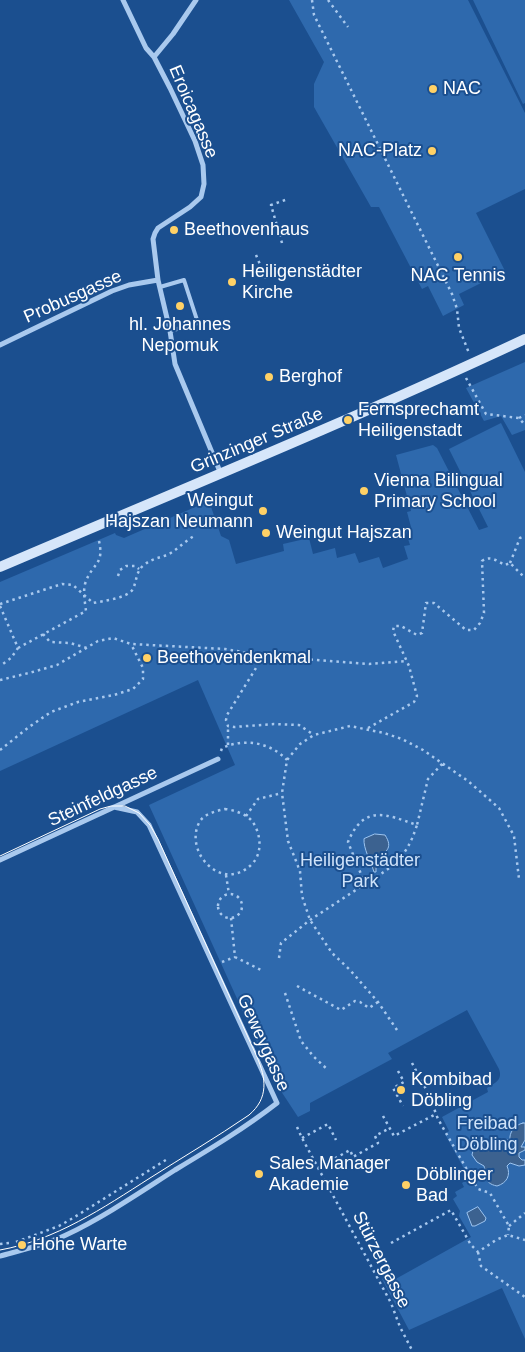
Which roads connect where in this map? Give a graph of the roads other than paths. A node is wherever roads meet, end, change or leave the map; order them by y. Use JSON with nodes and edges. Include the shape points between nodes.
{"nodes":[{"id":1,"x":123,"y":0,"type":"edge"},
{"id":2,"x":196,"y":0,"type":"edge"},
{"id":3,"x":154,"y":57,"type":"junction"},
{"id":4,"x":158,"y":280,"type":"junction"},
{"id":5,"x":160,"y":287,"type":"junction"},
{"id":6,"x":170,"y":331,"type":"junction"},
{"id":7,"x":525,"y":339,"type":"edge"},
{"id":8,"x":0,"y":345,"type":"edge"},
{"id":9,"x":221,"y":474,"type":"junction"},
{"id":10,"x":0,"y":567,"type":"edge"},
{"id":11,"x":218,"y":760,"type":"road end"},
{"id":12,"x":114,"y":807,"type":"junction"},
{"id":13,"x":0,"y":860,"type":"edge"},
{"id":14,"x":0,"y":1256,"type":"edge"}],
"edges":[{"from":1,"to":3,"type":"street","name":"Eroicagasse","via":[[146,48]]},
{"from":2,"to":3,"type":"street"},
{"from":3,"to":4,"type":"street","name":"Eroicagasse","via":[[201,156],[204,184],[201,197],[196,202],[166,221],[154,233]]},
{"from":4,"to":5,"type":"street"},
{"from":4,"to":8,"type":"street","name":"Probusgasse","via":[[112,291]]},
{"from":5,"to":6,"type":"street"},
{"from":5,"to":6,"type":"lane","via":[[184,280],[198,323]]},
{"from":6,"to":9,"type":"street","via":[[175,364]]},
{"from":7,"to":9,"type":"street","name":"Grinzinger Straße"},
{"from":9,"to":10,"type":"street","name":"Grinzinger Straße"},
{"from":11,"to":12,"type":"street","name":"Steinfeldgasse"},
{"from":12,"to":13,"type":"street","name":"Steinfeldgasse"},
{"from":12,"to":14,"type":"street","name":"Geweygasse","via":[[137,812],[149,825],[277,1103],[235,1133],[107,1212],[65,1235]]}]}
